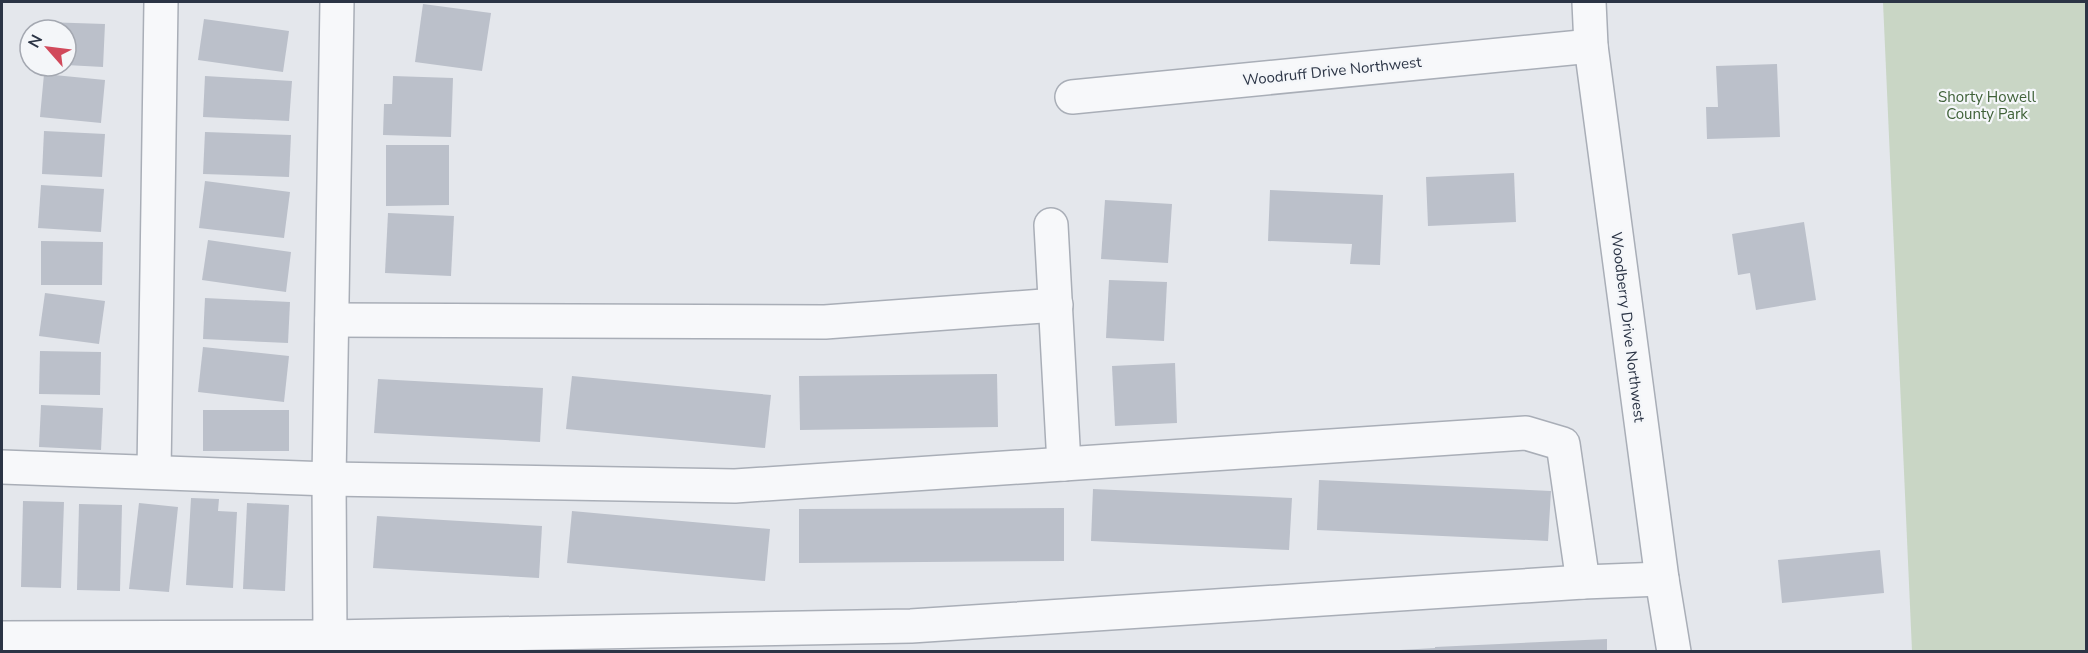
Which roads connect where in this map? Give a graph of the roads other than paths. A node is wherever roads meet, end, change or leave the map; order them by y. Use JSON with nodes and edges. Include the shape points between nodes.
{"nodes":[{"id":1,"x":161,"y":2,"type":"edge"},
{"id":2,"x":337,"y":2,"type":"edge"},
{"id":3,"x":1588,"y":2,"type":"edge"},
{"id":4,"x":1591,"y":46,"type":"junction"},
{"id":5,"x":1072,"y":97,"type":"dead end"},
{"id":6,"x":1052,"y":225,"type":"dead end"},
{"id":7,"x":1056,"y":305,"type":"junction"},
{"id":8,"x":332,"y":320,"type":"junction"},
{"id":9,"x":1064,"y":464,"type":"junction"},
{"id":10,"x":2,"y":467,"type":"edge"},
{"id":11,"x":154,"y":472,"type":"junction"},
{"id":12,"x":329,"y":479,"type":"junction"},
{"id":13,"x":1662,"y":579,"type":"junction"},
{"id":14,"x":1583,"y":582,"type":"junction"},
{"id":15,"x":330,"y":637,"type":"junction"},
{"id":16,"x":2,"y":638,"type":"edge"},
{"id":17,"x":1674,"y":651,"type":"edge"}],
"edges":[{"from":1,"to":11,"type":"street"},
{"from":2,"to":8,"type":"street"},
{"from":3,"to":4,"type":"street","name":"Woodberry Drive Northwest"},
{"from":4,"to":5,"type":"street","name":"Woodruff Drive Northwest"},
{"from":4,"to":13,"type":"street","name":"Woodberry Drive Northwest"},
{"from":6,"to":7,"type":"street"},
{"from":7,"to":8,"type":"street","via":[[825,322]]},
{"from":7,"to":9,"type":"street"},
{"from":8,"to":12,"type":"street"},
{"from":9,"to":12,"type":"street","via":[[735,486]]},
{"from":9,"to":14,"type":"street","via":[[1526,433],[1563,444]]},
{"from":10,"to":11,"type":"street"},
{"from":11,"to":12,"type":"street"},
{"from":12,"to":15,"type":"street"},
{"from":13,"to":14,"type":"street"},
{"from":13,"to":17,"type":"street","name":"Woodberry Drive Northwest"},
{"from":14,"to":15,"type":"street","via":[[911,626]]},
{"from":15,"to":16,"type":"street"}]}
